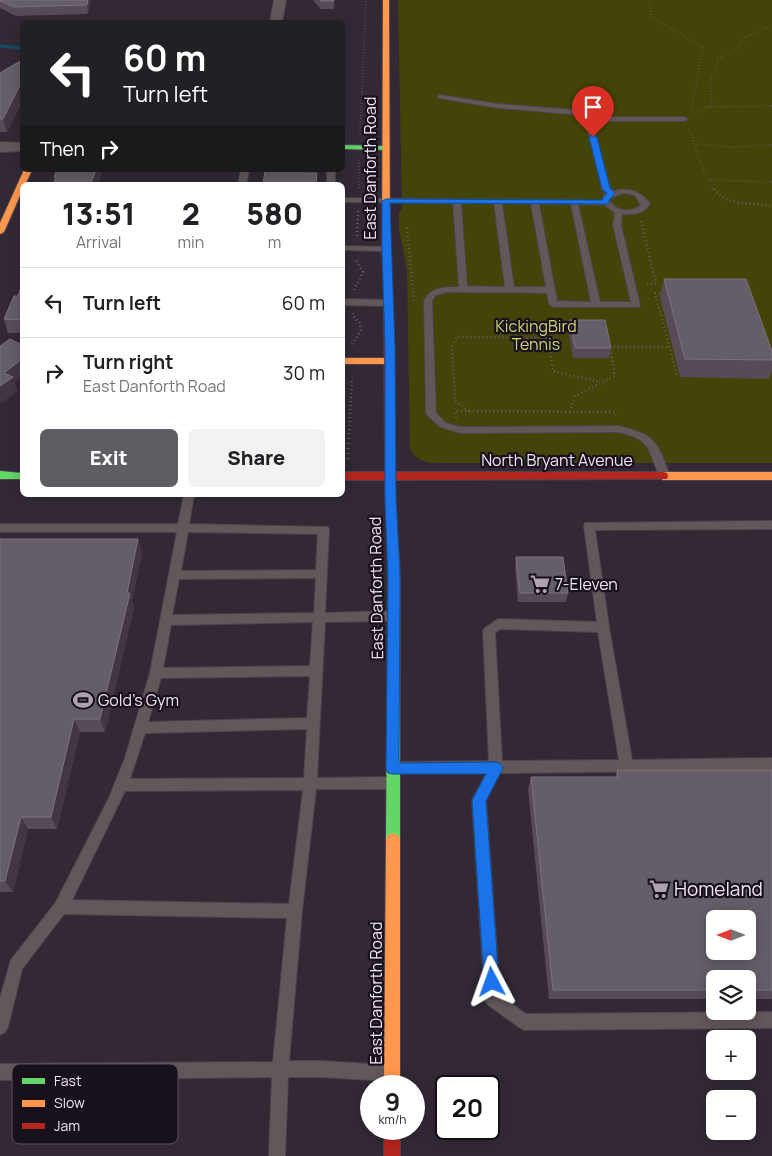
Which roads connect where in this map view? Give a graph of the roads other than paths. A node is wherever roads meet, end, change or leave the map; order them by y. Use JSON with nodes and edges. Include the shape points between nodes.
{"nodes":[{"id":1,"x":280,"y":0,"type":"edge"},
{"id":2,"x":386,"y":0,"type":"edge"},
{"id":3,"x":276,"y":20,"type":"edge"},
{"id":4,"x":440,"y":97,"type":"dead end"},
{"id":5,"x":588,"y":119,"type":"junction"},
{"id":6,"x":684,"y":119,"type":"road end"},
{"id":7,"x":0,"y":147,"type":"edge"},
{"id":8,"x":20,"y":147,"type":"edge"},
{"id":9,"x":345,"y":147,"type":"edge"},
{"id":10,"x":386,"y":148,"type":"junction"},
{"id":11,"x":20,"y":188,"type":"edge"},
{"id":12,"x":611,"y":193,"type":"junction"},
{"id":13,"x":345,"y":200,"type":"edge"},
{"id":14,"x":386,"y":201,"type":"junction"},
{"id":15,"x":457,"y":201,"type":"junction"},
{"id":16,"x":498,"y":202,"type":"junction"},
{"id":17,"x":535,"y":202,"type":"junction"},
{"id":18,"x":574,"y":202,"type":"junction"},
{"id":19,"x":606,"y":203,"type":"junction"},
{"id":20,"x":619,"y":211,"type":"junction"},
{"id":21,"x":0,"y":232,"type":"edge"},
{"id":22,"x":345,"y":248,"type":"edge"},
{"id":23,"x":386,"y":249,"type":"junction"},
{"id":24,"x":463,"y":289,"type":"junction"},
{"id":25,"x":510,"y":290,"type":"junction"},
{"id":26,"x":551,"y":290,"type":"junction"},
{"id":27,"x":345,"y":302,"type":"edge"},
{"id":28,"x":388,"y":303,"type":"junction"},
{"id":29,"x":596,"y":305,"type":"junction"},
{"id":30,"x":348,"y":360,"type":"edge"},
{"id":31,"x":390,"y":361,"type":"junction"},
{"id":32,"x":0,"y":476,"type":"edge"},
{"id":33,"x":20,"y":476,"type":"edge"},
{"id":34,"x":345,"y":476,"type":"edge"},
{"id":35,"x":391,"y":476,"type":"junction"},
{"id":36,"x":665,"y":476,"type":"junction"},
{"id":37,"x":772,"y":476,"type":"edge"},
{"id":38,"x":189,"y":497,"type":"edge"},
{"id":39,"x":772,"y":525,"type":"edge"},
{"id":40,"x":0,"y":528,"type":"edge"},
{"id":41,"x":182,"y":528,"type":"junction"},
{"id":42,"x":174,"y":574,"type":"junction"},
{"id":43,"x":322,"y":574,"type":"junction"},
{"id":44,"x":394,"y":616,"type":"junction"},
{"id":45,"x":320,"y":617,"type":"junction"},
{"id":46,"x":167,"y":620,"type":"junction"},
{"id":47,"x":603,"y":627,"type":"junction"},
{"id":48,"x":316,"y":671,"type":"junction"},
{"id":49,"x":156,"y":673,"type":"junction"},
{"id":50,"x":313,"y":723,"type":"junction"},
{"id":51,"x":141,"y":728,"type":"junction"},
{"id":52,"x":772,"y":764,"type":"edge"},
{"id":53,"x":627,"y":766,"type":"junction"},
{"id":54,"x":392,"y":768,"type":"junction"},
{"id":55,"x":496,"y":768,"type":"junction"},
{"id":56,"x":310,"y":783,"type":"junction"},
{"id":57,"x":393,"y":783,"type":"junction"},
{"id":58,"x":121,"y":785,"type":"junction"},
{"id":59,"x":61,"y":907,"type":"junction"},
{"id":60,"x":295,"y":911,"type":"junction"},
{"id":61,"x":772,"y":1020,"type":"edge"},
{"id":62,"x":0,"y":1026,"type":"edge"},
{"id":63,"x":178,"y":1071,"type":"edge"},
{"id":64,"x":280,"y":1071,"type":"junction"},
{"id":65,"x":360,"y":1075,"type":"edge"},
{"id":66,"x":392,"y":1075,"type":"edge"},
{"id":67,"x":392,"y":1140,"type":"edge"},
{"id":68,"x":276,"y":1156,"type":"edge"},
{"id":69,"x":392,"y":1156,"type":"edge"}],
"edges":[{"from":1,"to":3,"type":"street"},
{"from":2,"to":10,"type":"street","name":"East Danforth Road"},
{"from":4,"to":5,"type":"lane","via":[[498,106],[576,112]]},
{"from":5,"to":6,"type":"lane"},
{"from":5,"to":12,"type":"lane","via":[[606,189]]},
{"from":7,"to":8,"type":"street"},
{"from":9,"to":10,"type":"street"},
{"from":10,"to":14,"type":"street","name":"East Danforth Road"},
{"from":11,"to":21,"type":"street"},
{"from":12,"to":19,"type":"lane","via":[[605,199]]},
{"from":12,"to":20,"type":"lane","via":[[630,192],[641,196],[646,203],[638,211]]},
{"from":13,"to":14,"type":"lane"},
{"from":14,"to":15,"type":"lane"},
{"from":14,"to":23,"type":"street","name":"East Danforth Road"},
{"from":15,"to":16,"type":"lane"},
{"from":15,"to":24,"type":"lane"},
{"from":16,"to":17,"type":"lane"},
{"from":16,"to":25,"type":"lane"},
{"from":17,"to":18,"type":"lane"},
{"from":17,"to":26,"type":"lane"},
{"from":18,"to":19,"type":"lane"},
{"from":18,"to":29,"type":"lane"},
{"from":19,"to":20,"type":"lane"},
{"from":20,"to":29,"type":"lane","via":[[617,225],[636,304]]},
{"from":22,"to":23,"type":"lane"},
{"from":23,"to":28,"type":"street","name":"East Danforth Road"},
{"from":24,"to":25,"type":"lane"},
{"from":24,"to":36,"type":"lane","via":[[435,291],[428,301],[431,414],[443,425],[618,429],[636,433],[651,442]]},
{"from":25,"to":26,"type":"lane"},
{"from":26,"to":29,"type":"lane","via":[[553,304]]},
{"from":27,"to":28,"type":"lane"},
{"from":28,"to":31,"type":"street","name":"East Danforth Road"},
{"from":30,"to":31,"type":"street"},
{"from":31,"to":35,"type":"street","name":"East Danforth Road"},
{"from":32,"to":33,"type":"street"},
{"from":34,"to":35,"type":"street","name":"North Bryant Avenue"},
{"from":35,"to":36,"type":"street","name":"North Bryant Avenue"},
{"from":35,"to":44,"type":"street","name":"East Danforth Road"},
{"from":36,"to":37,"type":"street","name":"North Bryant Avenue"},
{"from":38,"to":41,"type":"lane"},
{"from":39,"to":47,"type":"lane","via":[[589,526]]},
{"from":40,"to":41,"type":"lane"},
{"from":41,"to":42,"type":"lane"},
{"from":41,"to":43,"type":"lane","via":[[324,530]]},
{"from":42,"to":43,"type":"lane"},
{"from":42,"to":46,"type":"lane"},
{"from":43,"to":45,"type":"lane"},
{"from":44,"to":45,"type":"lane"},
{"from":44,"to":54,"type":"street","name":"East Danforth Road"},
{"from":45,"to":46,"type":"lane"},
{"from":45,"to":48,"type":"lane"},
{"from":46,"to":49,"type":"lane"},
{"from":47,"to":53,"type":"lane"},
{"from":47,"to":55,"type":"lane","via":[[498,624],[490,631]]},
{"from":48,"to":49,"type":"lane"},
{"from":48,"to":50,"type":"lane"},
{"from":49,"to":51,"type":"lane"},
{"from":50,"to":51,"type":"lane"},
{"from":50,"to":56,"type":"lane"},
{"from":51,"to":58,"type":"lane"},
{"from":52,"to":53,"type":"lane"},
{"from":53,"to":55,"type":"lane"},
{"from":54,"to":55,"type":"lane"},
{"from":54,"to":57,"type":"street","name":"East Danforth Road"},
{"from":55,"to":61,"type":"lane","via":[[479,800],[493,1000],[524,1022]]},
{"from":56,"to":57,"type":"lane"},
{"from":56,"to":58,"type":"lane"},
{"from":56,"to":60,"type":"lane"},
{"from":57,"to":66,"type":"street","name":"East Danforth Road"},
{"from":58,"to":59,"type":"lane"},
{"from":59,"to":60,"type":"lane"},
{"from":59,"to":62,"type":"lane","via":[[16,965]]},
{"from":60,"to":64,"type":"lane"},
{"from":63,"to":64,"type":"lane"},
{"from":64,"to":65,"type":"lane","via":[[320,1069]]},
{"from":64,"to":68,"type":"lane"},
{"from":67,"to":69,"type":"street"}]}
